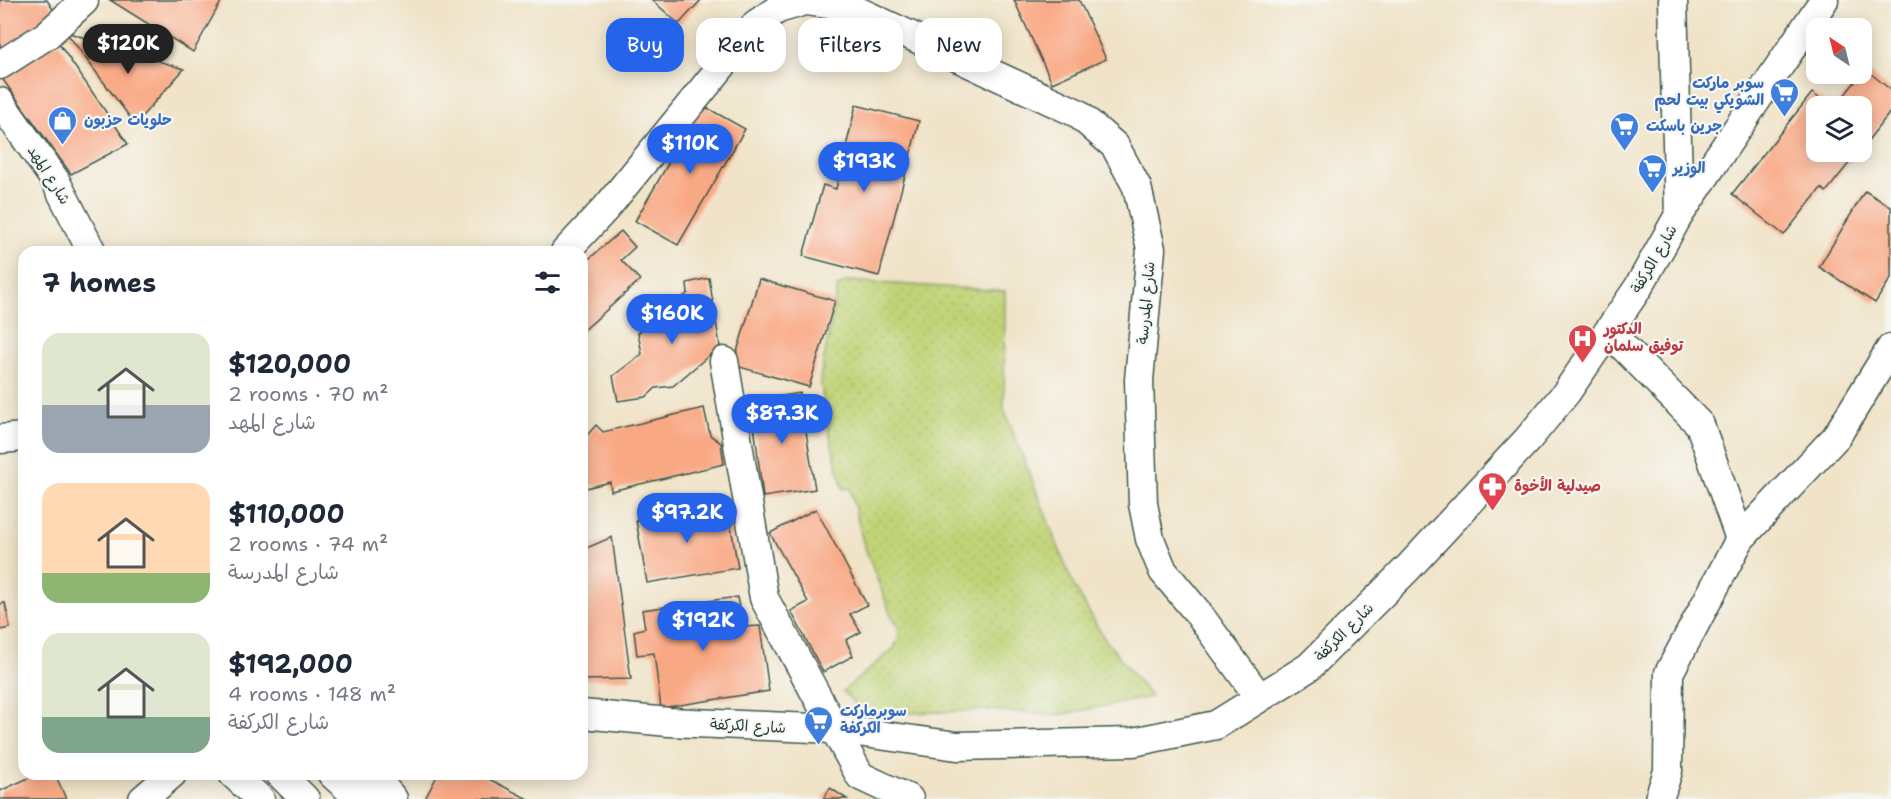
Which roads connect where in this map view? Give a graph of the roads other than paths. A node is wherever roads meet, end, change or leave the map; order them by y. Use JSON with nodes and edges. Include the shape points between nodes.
{"nodes":[{"id":1,"x":1673,"y":0,"type":"edge"},
{"id":2,"x":1824,"y":0,"type":"edge"},
{"id":3,"x":84,"y":1,"type":"edge"},
{"id":4,"x":776,"y":5,"type":"edge"},
{"id":5,"x":0,"y":65,"type":"edge"},
{"id":6,"x":0,"y":102,"type":"edge"},
{"id":7,"x":1679,"y":215,"type":"junction"},
{"id":8,"x":89,"y":246,"type":"edge"},
{"id":9,"x":571,"y":246,"type":"edge"},
{"id":10,"x":1609,"y":332,"type":"junction"},
{"id":11,"x":1891,"y":348,"type":"edge"},
{"id":12,"x":724,"y":361,"type":"dead end"},
{"id":13,"x":18,"y":438,"type":"edge"},
{"id":14,"x":0,"y":439,"type":"edge"},
{"id":15,"x":1740,"y":539,"type":"junction"},
{"id":16,"x":1259,"y":697,"type":"junction"},
{"id":17,"x":588,"y":715,"type":"edge"},
{"id":18,"x":836,"y":729,"type":"junction"},
{"id":19,"x":165,"y":780,"type":"edge"},
{"id":20,"x":239,"y":780,"type":"edge"},
{"id":21,"x":286,"y":780,"type":"edge"},
{"id":22,"x":356,"y":780,"type":"edge"},
{"id":23,"x":376,"y":785,"type":"edge"},
{"id":24,"x":143,"y":799,"type":"edge"},
{"id":25,"x":260,"y":799,"type":"edge"},
{"id":26,"x":305,"y":799,"type":"edge"},
{"id":27,"x":909,"y":799,"type":"edge"},
{"id":28,"x":1659,"y":799,"type":"edge"}],
"edges":[{"from":1,"to":7,"type":"street"},
{"from":2,"to":7,"type":"street","name":"شارع الكركفة"},
{"from":3,"to":5,"type":"street","via":[[47,35]]},
{"from":4,"to":9,"type":"street","name":"شارع المدرسة"},
{"from":4,"to":16,"type":"street","name":"شارع المدرسة","via":[[806,1],[849,7],[1077,113],[1115,146],[1137,187],[1151,249],[1139,380],[1143,504],[1150,539],[1163,571]]},
{"from":6,"to":8,"type":"street","name":"شارع المهد","via":[[55,180]]},
{"from":7,"to":10,"type":"street","name":"شارع الكركفة"},
{"from":10,"to":15,"type":"street","via":[[1700,425]]},
{"from":10,"to":16,"type":"street","name":"شارع الكركفة","via":[[1536,430],[1408,568],[1309,667]]},
{"from":11,"to":15,"type":"street","via":[[1836,437]]},
{"from":12,"to":18,"type":"street","via":[[764,598]]},
{"from":13,"to":14,"type":"street"},
{"from":15,"to":28,"type":"street","via":[[1669,673],[1668,771]]},
{"from":16,"to":18,"type":"street","name":"شارع الكركفة","via":[[1216,725],[1132,742],[957,746]]},
{"from":17,"to":18,"type":"street","name":"شارع الكركفة"},
{"from":18,"to":27,"type":"street","via":[[860,776]]},
{"from":19,"to":24,"type":"street"},
{"from":20,"to":25,"type":"street"},
{"from":21,"to":26,"type":"street"},
{"from":22,"to":23,"type":"street"}]}
